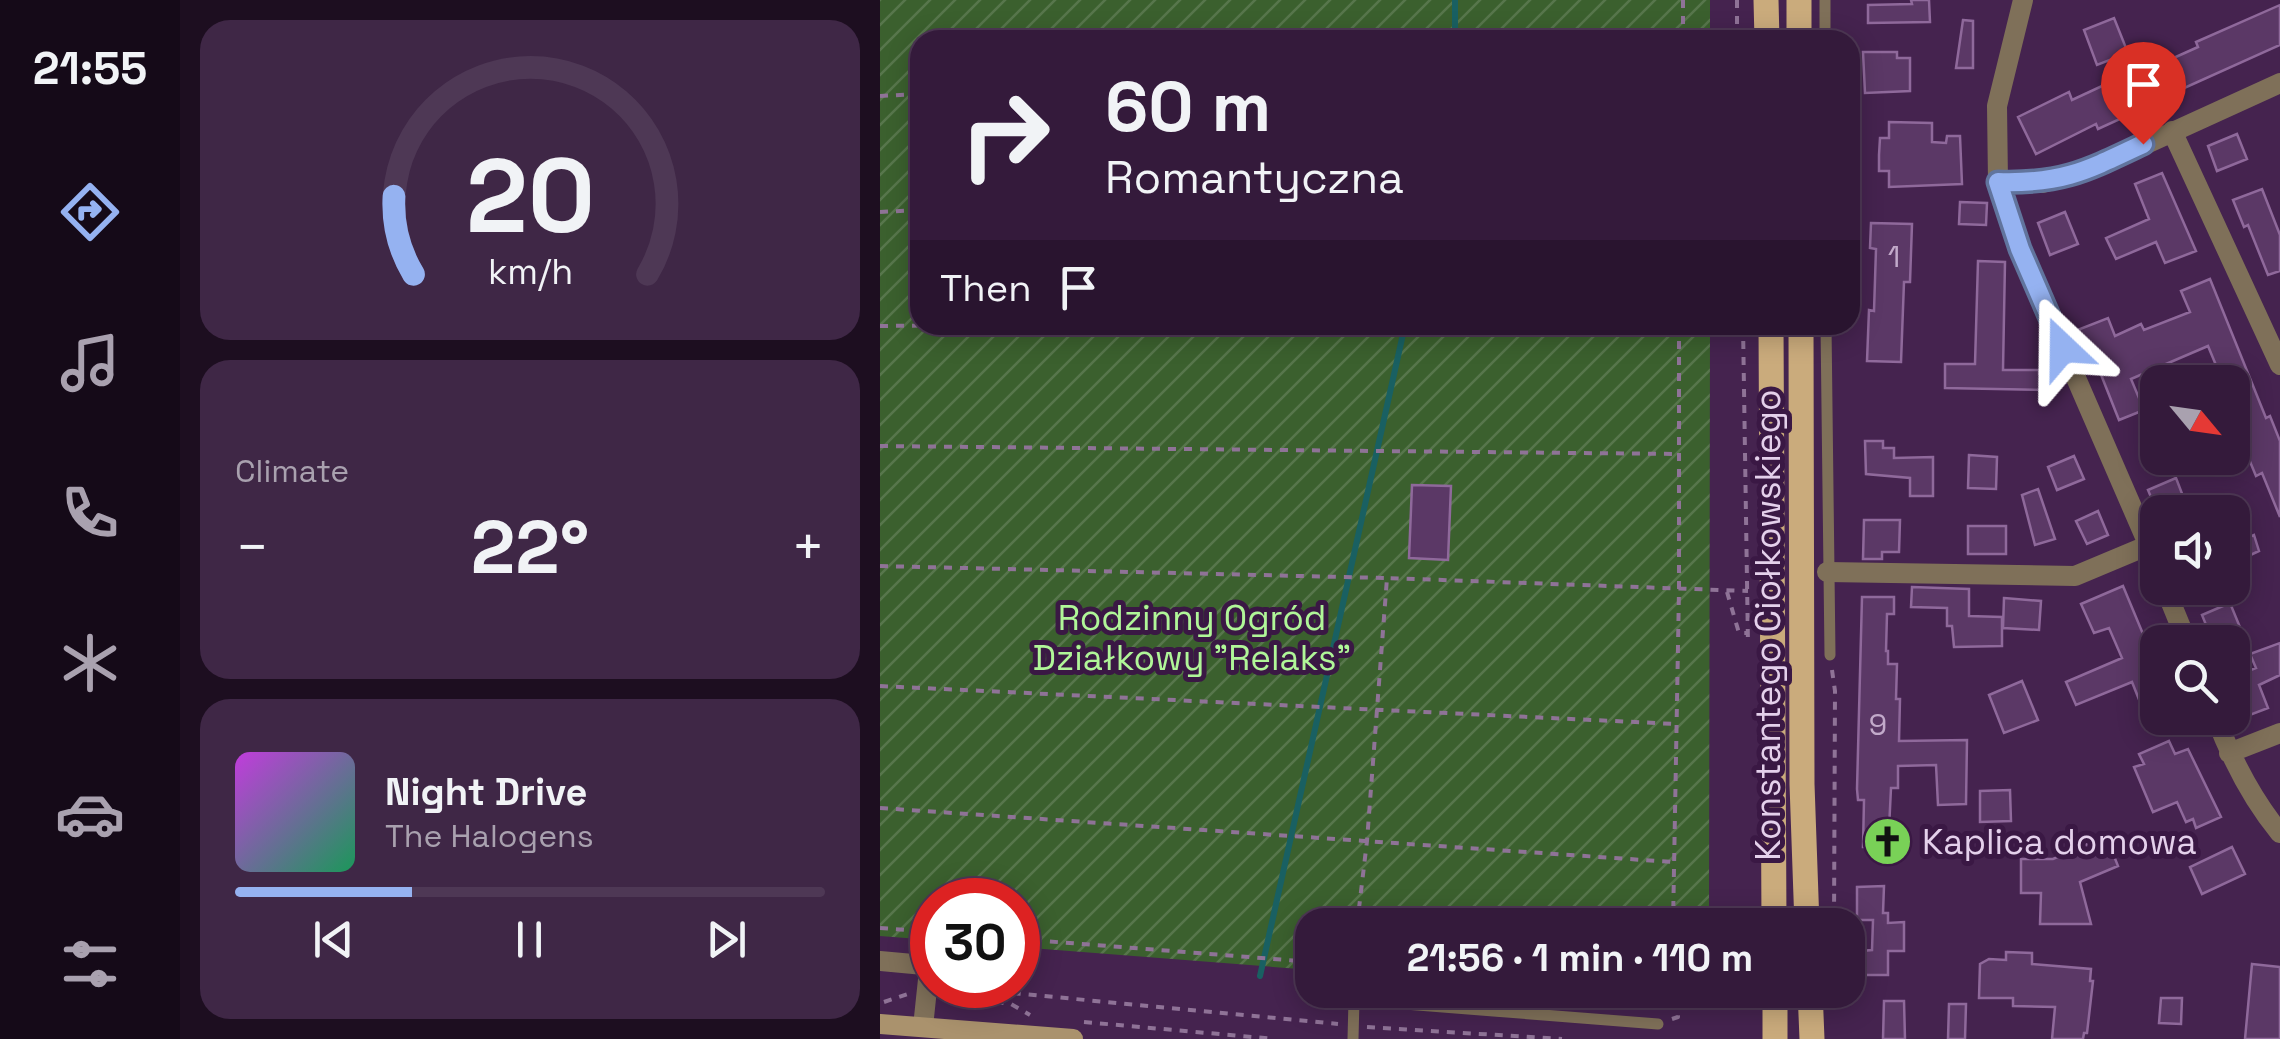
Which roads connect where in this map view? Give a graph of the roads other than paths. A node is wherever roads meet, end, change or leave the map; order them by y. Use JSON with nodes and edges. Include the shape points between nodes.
{"nodes":[{"id":1,"x":1766,"y":0,"type":"edge"},
{"id":2,"x":1799,"y":0,"type":"edge"},
{"id":3,"x":1825,"y":0,"type":"edge"},
{"id":4,"x":2023,"y":0,"type":"edge"},
{"id":5,"x":1767,"y":30,"type":"edge"},
{"id":6,"x":1800,"y":30,"type":"edge"},
{"id":7,"x":1825,"y":30,"type":"edge"},
{"id":8,"x":2280,"y":83,"type":"edge"},
{"id":9,"x":2172,"y":131,"type":"junction"},
{"id":10,"x":1998,"y":182,"type":"junction"},
{"id":11,"x":1771,"y":335,"type":"edge"},
{"id":12,"x":1800,"y":335,"type":"edge"},
{"id":13,"x":1826,"y":335,"type":"edge"},
{"id":14,"x":2280,"y":365,"type":"edge"},
{"id":15,"x":2140,"y":523,"type":"edge"},
{"id":16,"x":2140,"y":548,"type":"edge"},
{"id":17,"x":1827,"y":572,"type":"junction"},
{"id":18,"x":1830,"y":655,"type":"road end"},
{"id":19,"x":2280,"y":732,"type":"edge"},
{"id":20,"x":2222,"y":735,"type":"edge"},
{"id":21,"x":2229,"y":752,"type":"junction"},
{"id":22,"x":2280,"y":833,"type":"edge"},
{"id":23,"x":1774,"y":908,"type":"edge"},
{"id":24,"x":1806,"y":908,"type":"edge"},
{"id":25,"x":880,"y":961,"type":"edge"},
{"id":26,"x":1775,"y":1008,"type":"edge"},
{"id":27,"x":1811,"y":1008,"type":"edge"},
{"id":28,"x":880,"y":1024,"type":"edge"},
{"id":29,"x":1658,"y":1024,"type":"road end"},
{"id":30,"x":924,"y":1027,"type":"junction"},
{"id":31,"x":1072,"y":1030,"type":"edge"},
{"id":32,"x":1353,"y":1032,"type":"edge"},
{"id":33,"x":1776,"y":1039,"type":"edge"},
{"id":34,"x":1812,"y":1039,"type":"edge"}],
"edges":[{"from":1,"to":5,"type":"main road"},
{"from":2,"to":6,"type":"main road"},
{"from":3,"to":7,"type":"lane"},
{"from":4,"to":10,"type":"street","via":[[1997,106]]},
{"from":8,"to":9,"type":"street"},
{"from":9,"to":10,"type":"street","via":[[2085,172],[2042,183]]},
{"from":9,"to":14,"type":"street"},
{"from":10,"to":15,"type":"street","via":[[2020,249]]},
{"from":11,"to":23,"type":"main road","name":"Konstantego Ciołkowskiego"},
{"from":12,"to":24,"type":"main road","name":"Konstantego Ciołkowskiego"},
{"from":13,"to":17,"type":"lane"},
{"from":16,"to":17,"type":"street","via":[[2075,576]]},
{"from":17,"to":18,"type":"lane"},
{"from":19,"to":21,"type":"street"},
{"from":20,"to":21,"type":"street"},
{"from":21,"to":22,"type":"street"},
{"from":25,"to":30,"type":"street","via":[[929,970]]},
{"from":26,"to":33,"type":"main road"},
{"from":27,"to":34,"type":"main road"},
{"from":28,"to":30,"type":"street"},
{"from":29,"to":32,"type":"lane","via":[[1354,1000]]},
{"from":30,"to":31,"type":"street"}]}
